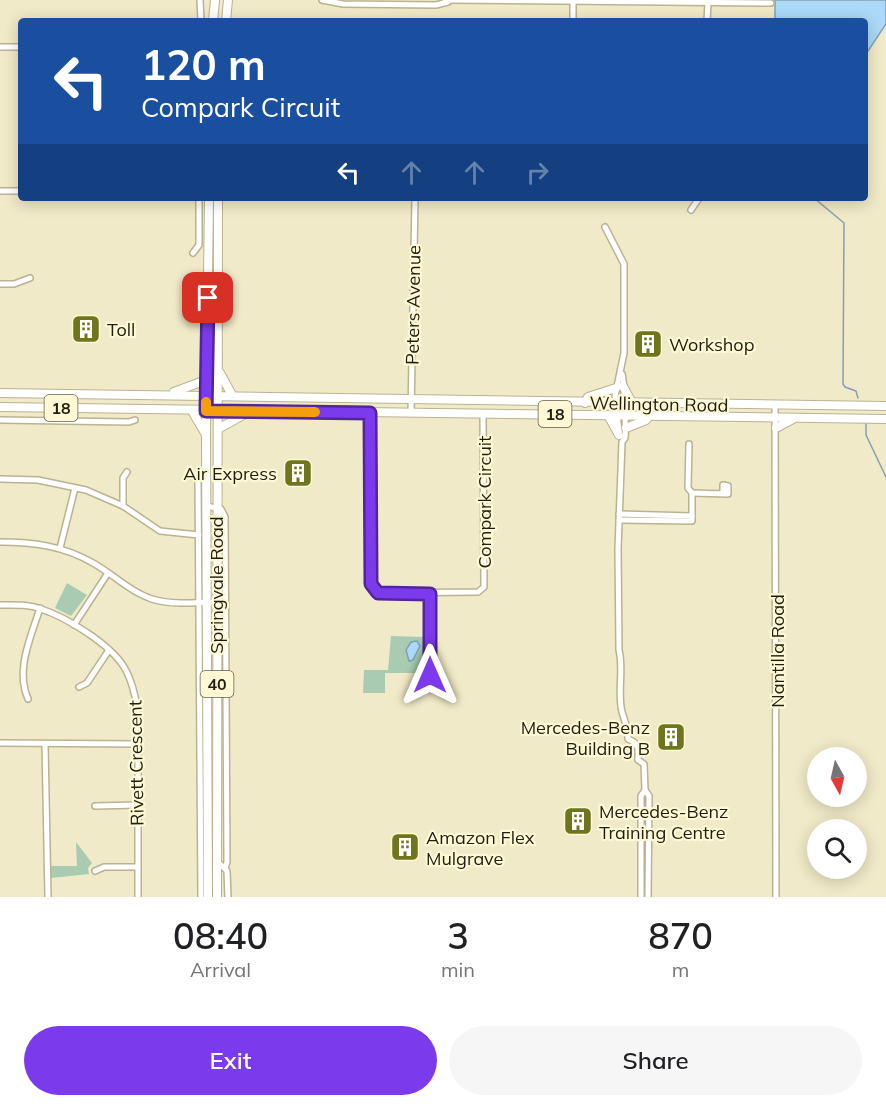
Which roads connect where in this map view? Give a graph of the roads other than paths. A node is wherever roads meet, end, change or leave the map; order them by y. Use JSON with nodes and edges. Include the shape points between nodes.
{"nodes":[{"id":1,"x":215,"y":0,"type":"edge"},
{"id":2,"x":228,"y":0,"type":"edge"},
{"id":3,"x":322,"y":0,"type":"edge"},
{"id":4,"x":447,"y":1,"type":"edge"},
{"id":5,"x":564,"y":1,"type":"edge"},
{"id":6,"x":573,"y":1,"type":"edge"},
{"id":7,"x":728,"y":1,"type":"edge"},
{"id":8,"x":201,"y":2,"type":"edge"},
{"id":9,"x":343,"y":2,"type":"edge"},
{"id":10,"x":374,"y":2,"type":"edge"},
{"id":11,"x":408,"y":2,"type":"edge"},
{"id":12,"x":708,"y":3,"type":"junction"},
{"id":13,"x":771,"y":3,"type":"dead end"},
{"id":14,"x":201,"y":18,"type":"edge"},
{"id":15,"x":213,"y":18,"type":"edge"},
{"id":16,"x":225,"y":18,"type":"edge"},
{"id":17,"x":573,"y":18,"type":"edge"},
{"id":18,"x":707,"y":18,"type":"edge"},
{"id":19,"x":0,"y":47,"type":"edge"},
{"id":20,"x":18,"y":47,"type":"edge"},
{"id":21,"x":0,"y":191,"type":"edge"},
{"id":22,"x":18,"y":191,"type":"edge"},
{"id":23,"x":199,"y":201,"type":"edge"},
{"id":24,"x":209,"y":201,"type":"edge"},
{"id":25,"x":218,"y":201,"type":"edge"},
{"id":26,"x":415,"y":201,"type":"edge"},
{"id":27,"x":697,"y":201,"type":"edge"},
{"id":28,"x":692,"y":210,"type":"dead end"},
{"id":29,"x":605,"y":227,"type":"dead end"},
{"id":30,"x":192,"y":252,"type":"dead end"},
{"id":31,"x":30,"y":278,"type":"dead end"},
{"id":32,"x":0,"y":284,"type":"edge"},
{"id":33,"x":218,"y":369,"type":"junction"},
{"id":34,"x":206,"y":380,"type":"junction"},
{"id":35,"x":620,"y":387,"type":"junction"},
{"id":36,"x":0,"y":393,"type":"edge"},
{"id":37,"x":167,"y":395,"type":"junction"},
{"id":38,"x":206,"y":395,"type":"junction"},
{"id":39,"x":218,"y":395,"type":"junction"},
{"id":40,"x":232,"y":395,"type":"junction"},
{"id":41,"x":411,"y":401,"type":"junction"},
{"id":42,"x":585,"y":403,"type":"junction"},
{"id":43,"x":619,"y":403,"type":"junction"},
{"id":44,"x":632,"y":403,"type":"junction"},
{"id":45,"x":775,"y":405,"type":"junction"},
{"id":46,"x":886,"y":406,"type":"edge"},
{"id":47,"x":0,"y":407,"type":"edge"},
{"id":48,"x":192,"y":411,"type":"junction"},
{"id":49,"x":206,"y":411,"type":"junction"},
{"id":50,"x":218,"y":411,"type":"junction"},
{"id":51,"x":249,"y":412,"type":"junction"},
{"id":52,"x":370,"y":413,"type":"junction"},
{"id":53,"x":411,"y":413,"type":"junction"},
{"id":54,"x":483,"y":414,"type":"junction"},
{"id":55,"x":608,"y":415,"type":"junction"},
{"id":56,"x":622,"y":415,"type":"junction"},
{"id":57,"x":650,"y":415,"type":"junction"},
{"id":58,"x":766,"y":417,"type":"junction"},
{"id":59,"x":776,"y":417,"type":"junction"},
{"id":60,"x":794,"y":418,"type":"junction"},
{"id":61,"x":886,"y":419,"type":"edge"},
{"id":62,"x":0,"y":420,"type":"edge"},
{"id":63,"x":135,"y":420,"type":"dead end"},
{"id":64,"x":626,"y":428,"type":"junction"},
{"id":65,"x":218,"y":429,"type":"junction"},
{"id":66,"x":776,"y":430,"type":"junction"},
{"id":67,"x":206,"y":434,"type":"junction"},
{"id":68,"x":620,"y":438,"type":"junction"},
{"id":69,"x":689,"y":444,"type":"dead end"},
{"id":70,"x":127,"y":472,"type":"dead end"},
{"id":71,"x":0,"y":479,"type":"edge"},
{"id":72,"x":202,"y":483,"type":"junction"},
{"id":73,"x":75,"y":488,"type":"junction"},
{"id":74,"x":692,"y":493,"type":"junction"},
{"id":75,"x":723,"y":494,"type":"dead end"},
{"id":76,"x":123,"y":506,"type":"junction"},
{"id":77,"x":206,"y":506,"type":"junction"},
{"id":78,"x":216,"y":506,"type":"junction"},
{"id":79,"x":619,"y":517,"type":"junction"},
{"id":80,"x":199,"y":535,"type":"junction"},
{"id":81,"x":0,"y":542,"type":"edge"},
{"id":82,"x":60,"y":548,"type":"junction"},
{"id":83,"x":108,"y":573,"type":"junction"},
{"id":84,"x":430,"y":594,"type":"junction"},
{"id":85,"x":216,"y":602,"type":"junction"},
{"id":86,"x":203,"y":603,"type":"junction"},
{"id":87,"x":0,"y":605,"type":"edge"},
{"id":88,"x":40,"y":608,"type":"junction"},
{"id":89,"x":74,"y":625,"type":"junction"},
{"id":90,"x":109,"y":650,"type":"junction"},
{"id":91,"x":430,"y":675,"type":"dead end"},
{"id":92,"x":79,"y":687,"type":"dead end"},
{"id":93,"x":28,"y":699,"type":"dead end"},
{"id":94,"x":204,"y":726,"type":"junction"},
{"id":95,"x":0,"y":743,"type":"edge"},
{"id":96,"x":45,"y":744,"type":"junction"},
{"id":97,"x":137,"y":744,"type":"junction"},
{"id":98,"x":207,"y":766,"type":"junction"},
{"id":99,"x":217,"y":766,"type":"junction"},
{"id":100,"x":227,"y":766,"type":"junction"},
{"id":101,"x":645,"y":790,"type":"junction"},
{"id":102,"x":138,"y":805,"type":"junction"},
{"id":103,"x":95,"y":806,"type":"dead end"},
{"id":104,"x":227,"y":836,"type":"junction"},
{"id":105,"x":641,"y":840,"type":"junction"},
{"id":106,"x":648,"y":840,"type":"junction"},
{"id":107,"x":217,"y":843,"type":"junction"},
{"id":108,"x":217,"y":861,"type":"junction"},
{"id":109,"x":137,"y":867,"type":"junction"},
{"id":110,"x":225,"y":868,"type":"junction"},
{"id":111,"x":95,"y":871,"type":"dead end"},
{"id":112,"x":648,"y":873,"type":"junction"},
{"id":113,"x":641,"y":874,"type":"junction"},
{"id":114,"x":205,"y":883,"type":"junction"},
{"id":115,"x":217,"y":883,"type":"junction"},
{"id":116,"x":48,"y":897,"type":"edge"},
{"id":117,"x":138,"y":897,"type":"edge"},
{"id":118,"x":201,"y":897,"type":"edge"},
{"id":119,"x":208,"y":897,"type":"edge"},
{"id":120,"x":217,"y":897,"type":"edge"},
{"id":121,"x":228,"y":897,"type":"edge"},
{"id":122,"x":641,"y":897,"type":"edge"},
{"id":123,"x":648,"y":897,"type":"edge"},
{"id":124,"x":776,"y":897,"type":"edge"}],
"edges":[{"from":1,"to":15,"type":"highway"},
{"from":2,"to":16,"type":"highway"},
{"from":3,"to":9,"type":"street"},
{"from":4,"to":5,"type":"street"},
{"from":4,"to":11,"type":"street","via":[[436,5]]},
{"from":5,"to":6,"type":"street"},
{"from":6,"to":12,"type":"street"},
{"from":6,"to":17,"type":"street"},
{"from":7,"to":12,"type":"street"},
{"from":7,"to":13,"type":"street"},
{"from":8,"to":14,"type":"street"},
{"from":9,"to":10,"type":"street"},
{"from":10,"to":11,"type":"street"},
{"from":12,"to":18,"type":"street"},
{"from":19,"to":20,"type":"street"},
{"from":21,"to":22,"type":"street"},
{"from":23,"to":30,"type":"street","via":[[199,245]]},
{"from":24,"to":34,"type":"highway","name":"Springvale Road","number":"40"},
{"from":25,"to":33,"type":"highway","name":"Springvale Road","number":"40"},
{"from":26,"to":41,"type":"street","name":"Peters Avenue"},
{"from":27,"to":28,"type":"street"},
{"from":29,"to":35,"type":"street","via":[[624,264],[625,334]]},
{"from":31,"to":32,"type":"street"},
{"from":33,"to":39,"type":"highway","name":"Springvale Road","number":"40"},
{"from":33,"to":40,"type":"highway"},
{"from":34,"to":37,"type":"highway"},
{"from":34,"to":38,"type":"highway","name":"Springvale Road","number":"40"},
{"from":35,"to":42,"type":"highway","via":[[588,397]]},
{"from":35,"to":43,"type":"street"},
{"from":35,"to":44,"type":"highway"},
{"from":36,"to":37,"type":"highway","name":"Wellington Road","number":"18"},
{"from":37,"to":38,"type":"highway","name":"Wellington Road","number":"18"},
{"from":38,"to":39,"type":"highway","name":"Wellington Road","number":"18"},
{"from":38,"to":49,"type":"highway","name":"Springvale Road","number":"40"},
{"from":39,"to":40,"type":"highway","name":"Wellington Road","number":"18"},
{"from":39,"to":50,"type":"highway","name":"Springvale Road","number":"40"},
{"from":40,"to":41,"type":"highway","name":"Wellington Road","number":"18"},
{"from":41,"to":42,"type":"highway","name":"Wellington Road","number":"18"},
{"from":41,"to":53,"type":"street","name":"Peters Avenue"},
{"from":42,"to":43,"type":"highway","name":"Wellington Road","number":"18"},
{"from":43,"to":44,"type":"highway","name":"Wellington Road","number":"18"},
{"from":43,"to":56,"type":"street"},
{"from":44,"to":45,"type":"highway","name":"Wellington Road","number":"18"},
{"from":45,"to":46,"type":"highway","name":"Wellington Road","number":"18"},
{"from":45,"to":59,"type":"street","name":"Nantilla Road"},
{"from":47,"to":48,"type":"highway","name":"Wellington Road","number":"18"},
{"from":48,"to":49,"type":"highway","name":"Wellington Road","number":"18"},
{"from":48,"to":67,"type":"highway"},
{"from":49,"to":50,"type":"highway","name":"Wellington Road","number":"18"},
{"from":49,"to":67,"type":"highway","name":"Springvale Road","number":"40"},
{"from":50,"to":51,"type":"highway","name":"Wellington Road","number":"18"},
{"from":50,"to":65,"type":"highway","name":"Springvale Road","number":"40"},
{"from":51,"to":52,"type":"highway","name":"Wellington Road","number":"18"},
{"from":51,"to":65,"type":"highway"},
{"from":52,"to":53,"type":"highway","name":"Wellington Road","number":"18"},
{"from":52,"to":84,"type":"street","name":"Compark Circuit","via":[[371,584],[378,593]]},
{"from":53,"to":54,"type":"highway","name":"Wellington Road","number":"18"},
{"from":54,"to":55,"type":"highway","name":"Wellington Road","number":"18"},
{"from":54,"to":84,"type":"street","name":"Compark Circuit","via":[[484,587],[478,592]]},
{"from":55,"to":56,"type":"highway","name":"Wellington Road","number":"18"},
{"from":55,"to":68,"type":"highway"},
{"from":56,"to":57,"type":"highway","name":"Wellington Road","number":"18"},
{"from":56,"to":64,"type":"street"},
{"from":56,"to":68,"type":"street"},
{"from":57,"to":58,"type":"highway","name":"Wellington Road","number":"18"},
{"from":57,"to":64,"type":"highway"},
{"from":58,"to":59,"type":"highway","name":"Wellington Road","number":"18"},
{"from":58,"to":66,"type":"highway"},
{"from":59,"to":60,"type":"highway","name":"Wellington Road","number":"18"},
{"from":59,"to":66,"type":"street","name":"Nantilla Road"},
{"from":60,"to":61,"type":"highway","name":"Wellington Road","number":"18"},
{"from":60,"to":66,"type":"highway"},
{"from":62,"to":63,"type":"street"},
{"from":64,"to":68,"type":"street","via":[[625,438]]},
{"from":65,"to":78,"type":"highway","name":"Springvale Road","number":"40"},
{"from":66,"to":124,"type":"street","name":"Nantilla Road"},
{"from":67,"to":72,"type":"highway","name":"Springvale Road","number":"40"},
{"from":68,"to":79,"type":"street"},
{"from":69,"to":74,"type":"street","via":[[688,488]]},
{"from":70,"to":76,"type":"street","via":[[123,478]]},
{"from":71,"to":73,"type":"street","via":[[38,480]]},
{"from":72,"to":77,"type":"highway","name":"Springvale Road","number":"40"},
{"from":72,"to":80,"type":"street","via":[[198,490]]},
{"from":73,"to":76,"type":"street"},
{"from":73,"to":82,"type":"street"},
{"from":74,"to":75,"type":"street"},
{"from":74,"to":79,"type":"street","via":[[692,516]]},
{"from":76,"to":80,"type":"street","via":[[160,531]]},
{"from":77,"to":78,"type":"street","name":"Springvale Road"},
{"from":77,"to":86,"type":"highway","name":"Springvale Road","number":"40"},
{"from":78,"to":85,"type":"highway","name":"Springvale Road","number":"40"},
{"from":78,"to":100,"type":"street","via":[[225,517]]},
{"from":79,"to":101,"type":"street","via":[[622,713],[627,721],[628,739],[634,741],[638,760],[644,764]]},
{"from":80,"to":86,"type":"street"},
{"from":81,"to":82,"type":"street"},
{"from":82,"to":83,"type":"street"},
{"from":83,"to":86,"type":"street","via":[[151,598]]},
{"from":83,"to":89,"type":"street"},
{"from":84,"to":91,"type":"street"},
{"from":85,"to":86,"type":"street"},
{"from":85,"to":99,"type":"highway","name":"Springvale Road","number":"40"},
{"from":86,"to":94,"type":"highway","name":"Springvale Road","number":"40"},
{"from":87,"to":88,"type":"street","name":"Rivett Crescent"},
{"from":88,"to":89,"type":"street","name":"Rivett Crescent"},
{"from":88,"to":93,"type":"street","via":[[23,667]]},
{"from":89,"to":90,"type":"street","name":"Rivett Crescent"},
{"from":90,"to":92,"type":"street","via":[[87,683]]},
{"from":90,"to":97,"type":"street","name":"Rivett Crescent","via":[[123,664],[136,696]]},
{"from":94,"to":98,"type":"highway","name":"Springvale Road","number":"40"},
{"from":94,"to":114,"type":"street"},
{"from":95,"to":96,"type":"street"},
{"from":96,"to":97,"type":"street"},
{"from":96,"to":116,"type":"street"},
{"from":97,"to":102,"type":"street","name":"Rivett Crescent"},
{"from":98,"to":99,"type":"highway"},
{"from":98,"to":114,"type":"highway","name":"Springvale Road","number":"40"},
{"from":99,"to":100,"type":"highway"},
{"from":99,"to":107,"type":"highway","name":"Springvale Road","number":"40"},
{"from":100,"to":104,"type":"street"},
{"from":101,"to":105,"type":"street","via":[[641,796]]},
{"from":101,"to":106,"type":"street","via":[[649,796]]},
{"from":102,"to":103,"type":"street"},
{"from":102,"to":109,"type":"street","name":"Rivett Crescent"},
{"from":104,"to":107,"type":"street"},
{"from":104,"to":110,"type":"street"},
{"from":105,"to":106,"type":"street"},
{"from":105,"to":113,"type":"street"},
{"from":106,"to":112,"type":"street"},
{"from":107,"to":108,"type":"highway","name":"Springvale Road","number":"40"},
{"from":108,"to":110,"type":"street"},
{"from":108,"to":115,"type":"highway","name":"Springvale Road","number":"40"},
{"from":109,"to":111,"type":"street","via":[[104,867]]},
{"from":109,"to":117,"type":"street","name":"Rivett Crescent"},
{"from":110,"to":121,"type":"street"},
{"from":112,"to":113,"type":"street"},
{"from":112,"to":123,"type":"street"},
{"from":113,"to":122,"type":"street"},
{"from":114,"to":115,"type":"highway"},
{"from":114,"to":118,"type":"street"},
{"from":114,"to":119,"type":"highway","name":"Springvale Road","number":"40"},
{"from":115,"to":120,"type":"highway","name":"Springvale Road","number":"40"}]}
